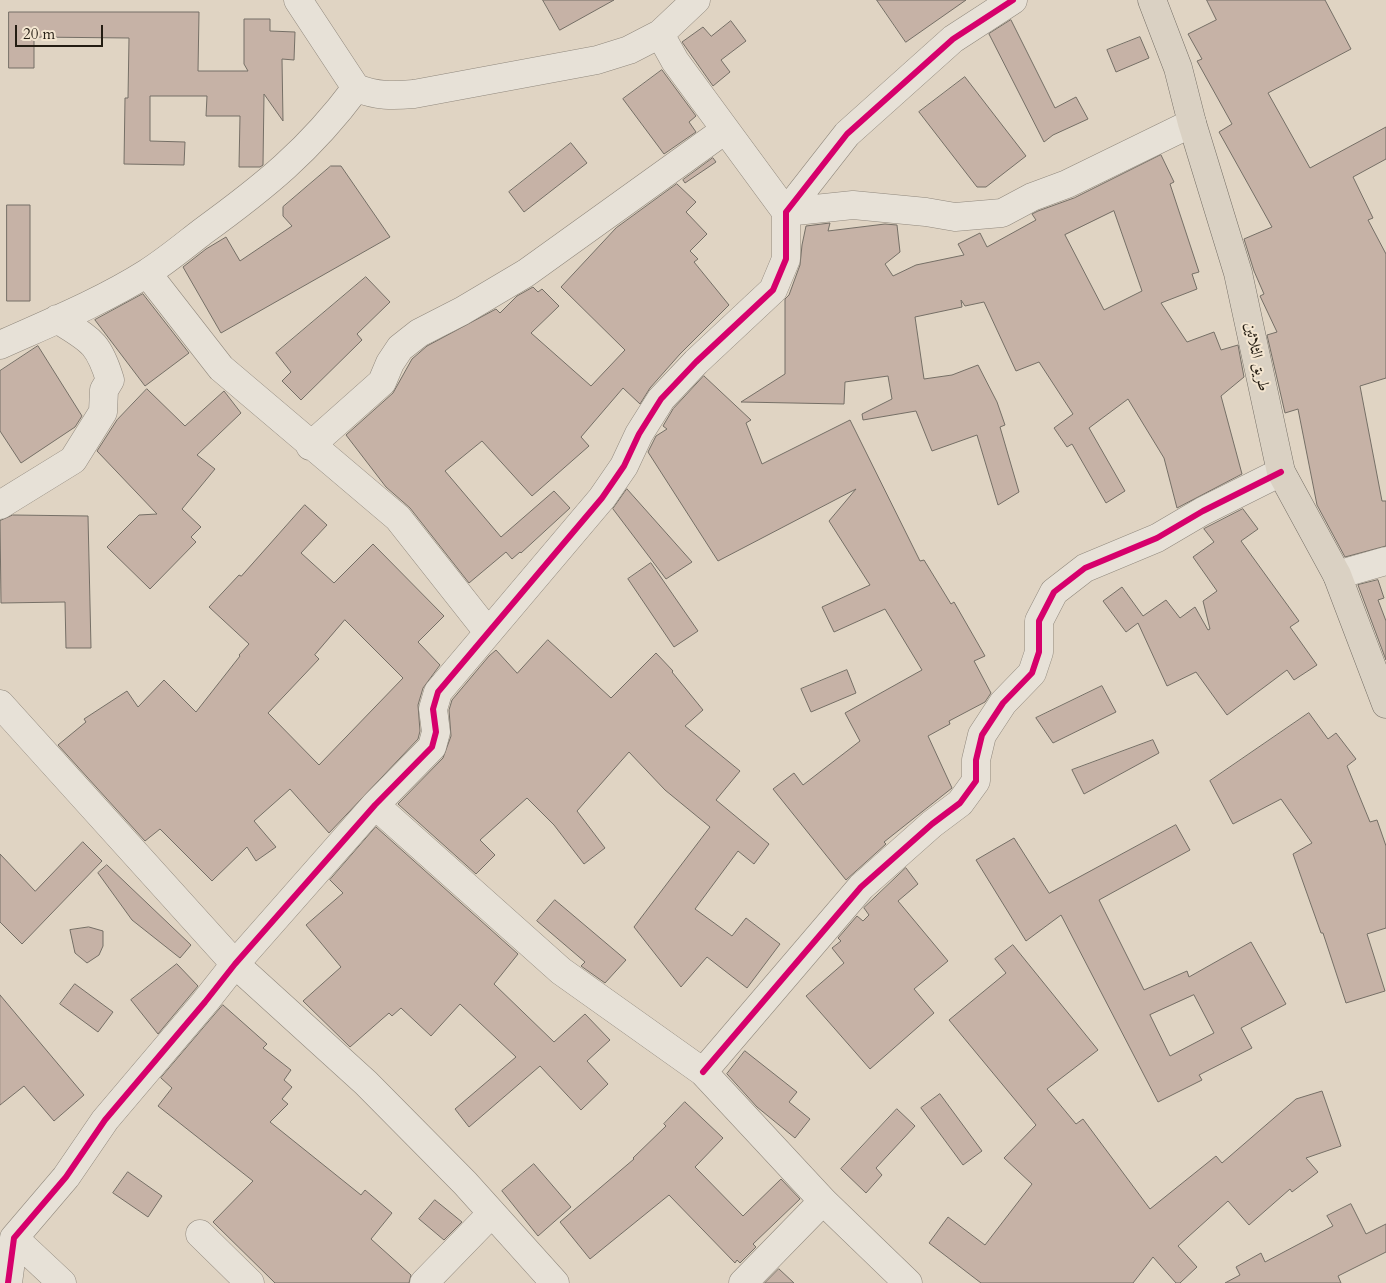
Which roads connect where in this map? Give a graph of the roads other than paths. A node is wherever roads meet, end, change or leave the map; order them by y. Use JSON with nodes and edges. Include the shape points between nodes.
{"nodes":[{"id":1,"x":298,"y":0,"type":"edge"},
{"id":2,"x":696,"y":0,"type":"edge"},
{"id":3,"x":1013,"y":0,"type":"edge"},
{"id":4,"x":1152,"y":0,"type":"edge"},
{"id":5,"x":660,"y":34,"type":"junction"},
{"id":6,"x":356,"y":88,"type":"junction"},
{"id":7,"x":1192,"y":123,"type":"junction"},
{"id":8,"x":725,"y":130,"type":"junction"},
{"id":9,"x":786,"y":212,"type":"junction"},
{"id":10,"x":147,"y":273,"type":"junction"},
{"id":11,"x":58,"y":319,"type":"junction"},
{"id":12,"x":0,"y":344,"type":"edge"},
{"id":13,"x":310,"y":446,"type":"junction"},
{"id":14,"x":1281,"y":472,"type":"junction"},
{"id":15,"x":0,"y":505,"type":"edge"},
{"id":16,"x":1386,"y":561,"type":"edge"},
{"id":17,"x":1337,"y":575,"type":"junction"},
{"id":18,"x":488,"y":632,"type":"junction"},
{"id":19,"x":0,"y":704,"type":"edge"},
{"id":20,"x":1386,"y":704,"type":"edge"},
{"id":21,"x":375,"y":805,"type":"junction"},
{"id":22,"x":235,"y":964,"type":"junction"},
{"id":23,"x":703,"y":1072,"type":"junction"},
{"id":24,"x":823,"y":1201,"type":"junction"},
{"id":25,"x":492,"y":1213,"type":"junction"},
{"id":26,"x":200,"y":1234,"type":"dead end"},
{"id":27,"x":14,"y":1238,"type":"junction"},
{"id":28,"x":8,"y":1283,"type":"edge"},
{"id":29,"x":62,"y":1283,"type":"edge"},
{"id":30,"x":250,"y":1283,"type":"edge"},
{"id":31,"x":424,"y":1283,"type":"edge"},
{"id":32,"x":555,"y":1283,"type":"edge"},
{"id":33,"x":743,"y":1283,"type":"edge"},
{"id":34,"x":908,"y":1283,"type":"edge"}],
"edges":[{"from":1,"to":6,"type":"street"},
{"from":2,"to":5,"type":"street"},
{"from":3,"to":9,"type":"street","via":[[953,39],[847,134]]},
{"from":4,"to":7,"type":"main road","name":"طريق الثلاثين","via":[[1178,68]]},
{"from":5,"to":6,"type":"street","via":[[630,50],[597,60],[414,94],[387,96]]},
{"from":5,"to":8,"type":"street","via":[[675,61]]},
{"from":6,"to":10,"type":"street","via":[[332,120],[288,166]]},
{"from":7,"to":9,"type":"street","via":[[1002,213],[955,217],[853,205]]},
{"from":7,"to":14,"type":"main road","name":"طريق الثلاثين","via":[[1238,273]]},
{"from":8,"to":9,"type":"street"},
{"from":8,"to":13,"type":"street","via":[[526,274],[419,333],[400,348],[382,382]]},
{"from":9,"to":18,"type":"street","via":[[786,259],[773,290],[661,399],[624,466],[602,498]]},
{"from":10,"to":11,"type":"street"},
{"from":10,"to":13,"type":"street","via":[[221,368]]},
{"from":11,"to":12,"type":"street"},
{"from":11,"to":15,"type":"street","via":[[93,342],[104,363],[110,380],[104,390],[104,412],[73,460]]},
{"from":13,"to":18,"type":"street","via":[[398,518]]},
{"from":14,"to":17,"type":"main road","name":"طريق الثلاثين"},
{"from":14,"to":23,"type":"street","via":[[1202,511],[1157,538],[1085,568],[1054,592],[1039,621],[1039,652],[1032,673],[1003,703],[982,736],[976,760],[976,781],[960,803],[862,886]]},
{"from":16,"to":17,"type":"street"},
{"from":17,"to":20,"type":"main road","name":"طريق الثلاثين"},
{"from":18,"to":21,"type":"street","via":[[438,692],[433,709],[436,732],[432,748]]},
{"from":19,"to":22,"type":"street"},
{"from":21,"to":22,"type":"street"},
{"from":21,"to":23,"type":"street","via":[[560,971]]},
{"from":22,"to":25,"type":"street","via":[[366,1083]]},
{"from":22,"to":27,"type":"street","via":[[105,1120],[66,1177]]},
{"from":23,"to":24,"type":"street"},
{"from":24,"to":33,"type":"street"},
{"from":24,"to":34,"type":"street"},
{"from":25,"to":31,"type":"street"},
{"from":25,"to":32,"type":"street"},
{"from":26,"to":30,"type":"street"},
{"from":27,"to":28,"type":"street"},
{"from":27,"to":29,"type":"street"}]}
